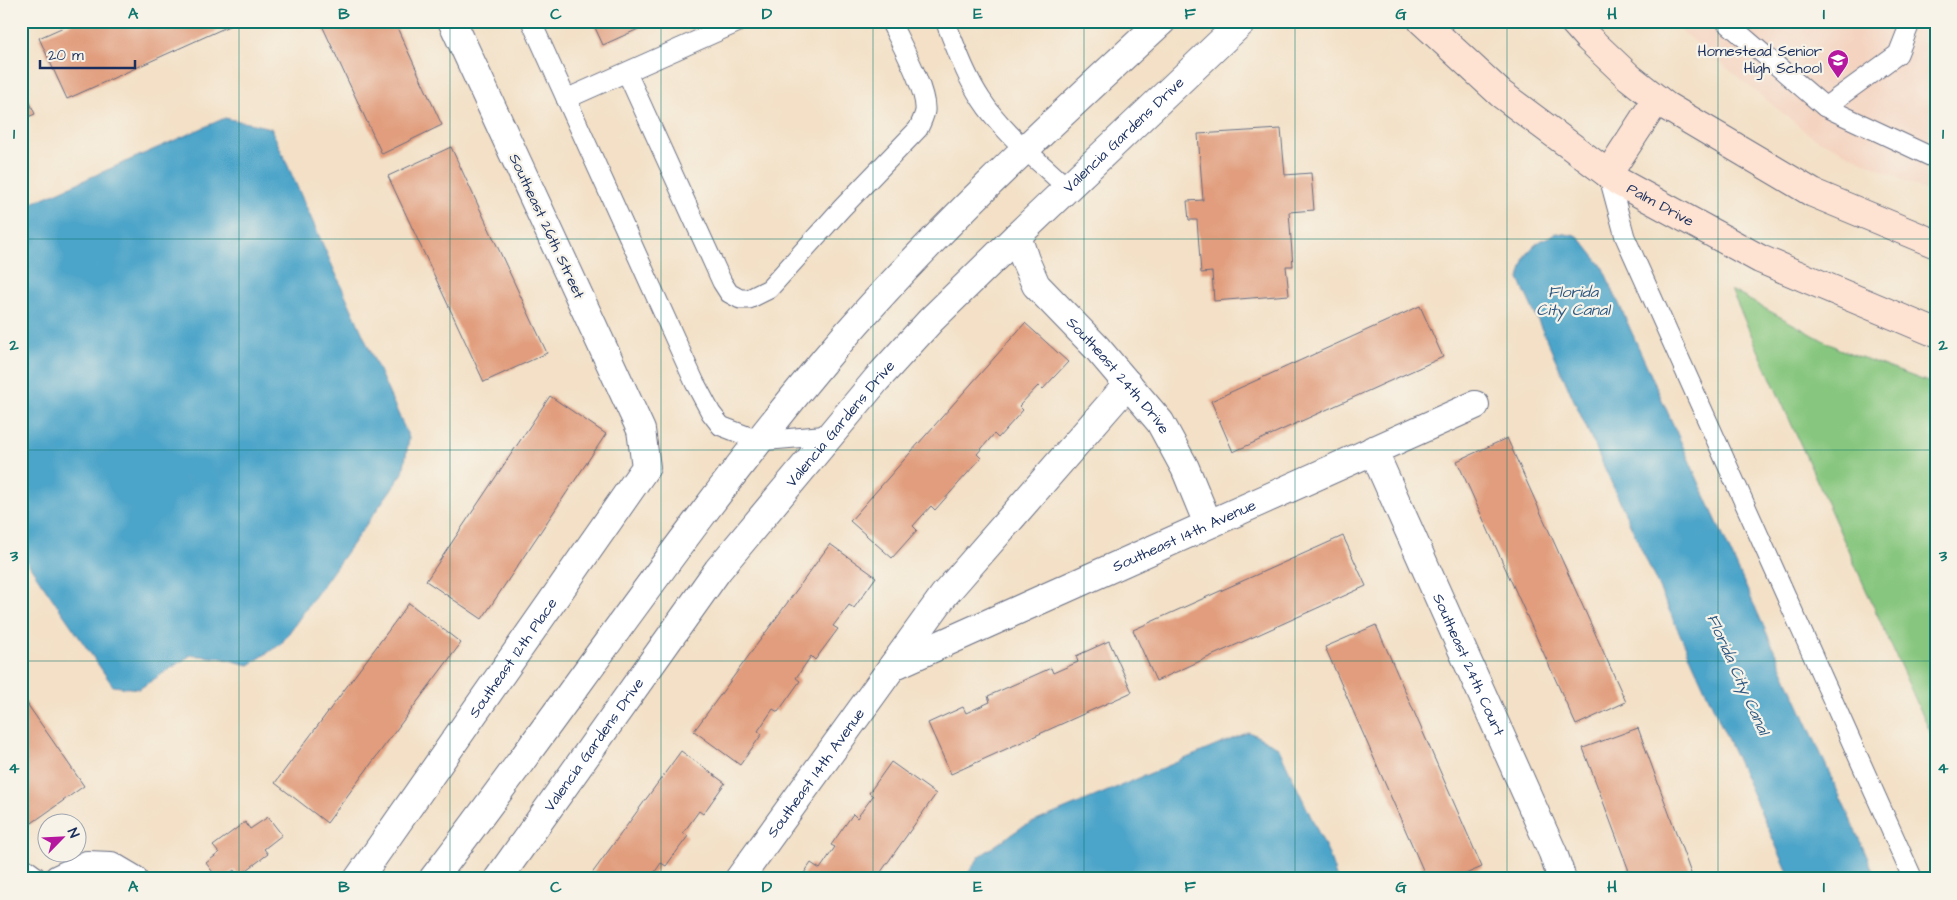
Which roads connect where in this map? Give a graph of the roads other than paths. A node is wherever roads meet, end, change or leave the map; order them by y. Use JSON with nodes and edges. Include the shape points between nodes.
{"nodes":[{"id":1,"x":452,"y":21,"type":"edge"},
{"id":2,"x":530,"y":21,"type":"edge"},
{"id":3,"x":741,"y":21,"type":"edge"},
{"id":4,"x":890,"y":21,"type":"edge"},
{"id":5,"x":945,"y":21,"type":"edge"},
{"id":6,"x":1162,"y":21,"type":"edge"},
{"id":7,"x":1243,"y":21,"type":"edge"},
{"id":8,"x":1422,"y":21,"type":"edge"},
{"id":9,"x":1573,"y":21,"type":"edge"},
{"id":10,"x":1724,"y":21,"type":"edge"},
{"id":11,"x":1911,"y":21,"type":"edge"},
{"id":12,"x":627,"y":72,"type":"junction"},
{"id":13,"x":1658,"y":98,"type":"junction"},
{"id":14,"x":566,"y":99,"type":"junction"},
{"id":15,"x":1825,"y":107,"type":"junction"},
{"id":16,"x":1025,"y":148,"type":"junction"},
{"id":17,"x":1936,"y":158,"type":"edge"},
{"id":18,"x":1608,"y":174,"type":"junction"},
{"id":19,"x":1067,"y":188,"type":"junction"},
{"id":20,"x":1017,"y":236,"type":"junction"},
{"id":21,"x":1936,"y":244,"type":"edge"},
{"id":22,"x":1936,"y":333,"type":"edge"},
{"id":23,"x":1128,"y":384,"type":"junction"},
{"id":24,"x":1475,"y":405,"type":"dead end"},
{"id":25,"x":641,"y":430,"type":"joint"},
{"id":26,"x":830,"y":435,"type":"junction"},
{"id":27,"x":760,"y":441,"type":"junction"},
{"id":28,"x":1373,"y":450,"type":"junction"},
{"id":29,"x":1208,"y":524,"type":"junction"},
{"id":30,"x":893,"y":666,"type":"junction"},
{"id":31,"x":21,"y":871,"type":"edge"},
{"id":32,"x":32,"y":879,"type":"edge"},
{"id":33,"x":58,"y":879,"type":"edge"},
{"id":34,"x":133,"y":879,"type":"edge"},
{"id":35,"x":358,"y":879,"type":"edge"},
{"id":36,"x":433,"y":879,"type":"edge"},
{"id":37,"x":498,"y":879,"type":"edge"},
{"id":38,"x":739,"y":879,"type":"edge"},
{"id":39,"x":1562,"y":879,"type":"edge"},
{"id":40,"x":1913,"y":879,"type":"edge"}],
"edges":[{"from":1,"to":25,"type":"street","name":"Southeast 26th Street"},
{"from":2,"to":14,"type":"lane"},
{"from":3,"to":12,"type":"lane"},
{"from":4,"to":12,"type":"lane","via":[[922,93],[925,111],[918,129],[769,289],[750,299],[740,299],[722,282]]},
{"from":5,"to":16,"type":"lane","via":[[982,101]]},
{"from":6,"to":16,"type":"street"},
{"from":7,"to":19,"type":"street","name":"Valencia Gardens Drive"},
{"from":8,"to":18,"type":"main road","name":"Palm Drive","via":[[1501,94]]},
{"from":9,"to":13,"type":"main road","via":[[1629,76]]},
{"from":10,"to":15,"type":"lane"},
{"from":11,"to":15,"type":"lane","via":[[1898,54]]},
{"from":12,"to":14,"type":"lane"},
{"from":13,"to":18,"type":"main road"},
{"from":13,"to":21,"type":"main road","via":[[1666,106],[1814,193]]},
{"from":14,"to":27,"type":"lane","via":[[694,383],[721,426]]},
{"from":15,"to":17,"type":"lane"},
{"from":16,"to":19,"type":"lane"},
{"from":16,"to":27,"type":"street","via":[[902,272],[825,359]]},
{"from":18,"to":22,"type":"main road","name":"Palm Drive","via":[[1760,259]]},
{"from":18,"to":40,"type":"lane","via":[[1625,237]]},
{"from":19,"to":20,"type":"street","name":"Valencia Gardens Drive"},
{"from":20,"to":23,"type":"street","name":"Southeast 24th Drive","via":[[1036,285]]},
{"from":20,"to":26,"type":"street","name":"Valencia Gardens Drive","via":[[903,350]]},
{"from":23,"to":29,"type":"street","name":"Southeast 24th Drive","via":[[1160,422],[1185,468]]},
{"from":23,"to":30,"type":"street","name":"Southeast 14th Avenue","via":[[944,594]]},
{"from":24,"to":28,"type":"street","name":"Southeast 14th Avenue"},
{"from":25,"to":35,"type":"street","name":"Southeast 12th Place","via":[[646,467]]},
{"from":26,"to":27,"type":"lane"},
{"from":26,"to":37,"type":"street","name":"Valencia Gardens Drive","via":[[718,570]]},
{"from":27,"to":36,"type":"street","via":[[711,501]]},
{"from":28,"to":29,"type":"street","name":"Southeast 14th Avenue"},
{"from":28,"to":39,"type":"street","name":"Southeast 24th Court"},
{"from":29,"to":30,"type":"street","name":"Southeast 14th Avenue"},
{"from":30,"to":38,"type":"street","name":"Southeast 14th Avenue"},
{"from":31,"to":32,"type":"street"},
{"from":33,"to":34,"type":"street","via":[[88,865],[111,866]]}]}
